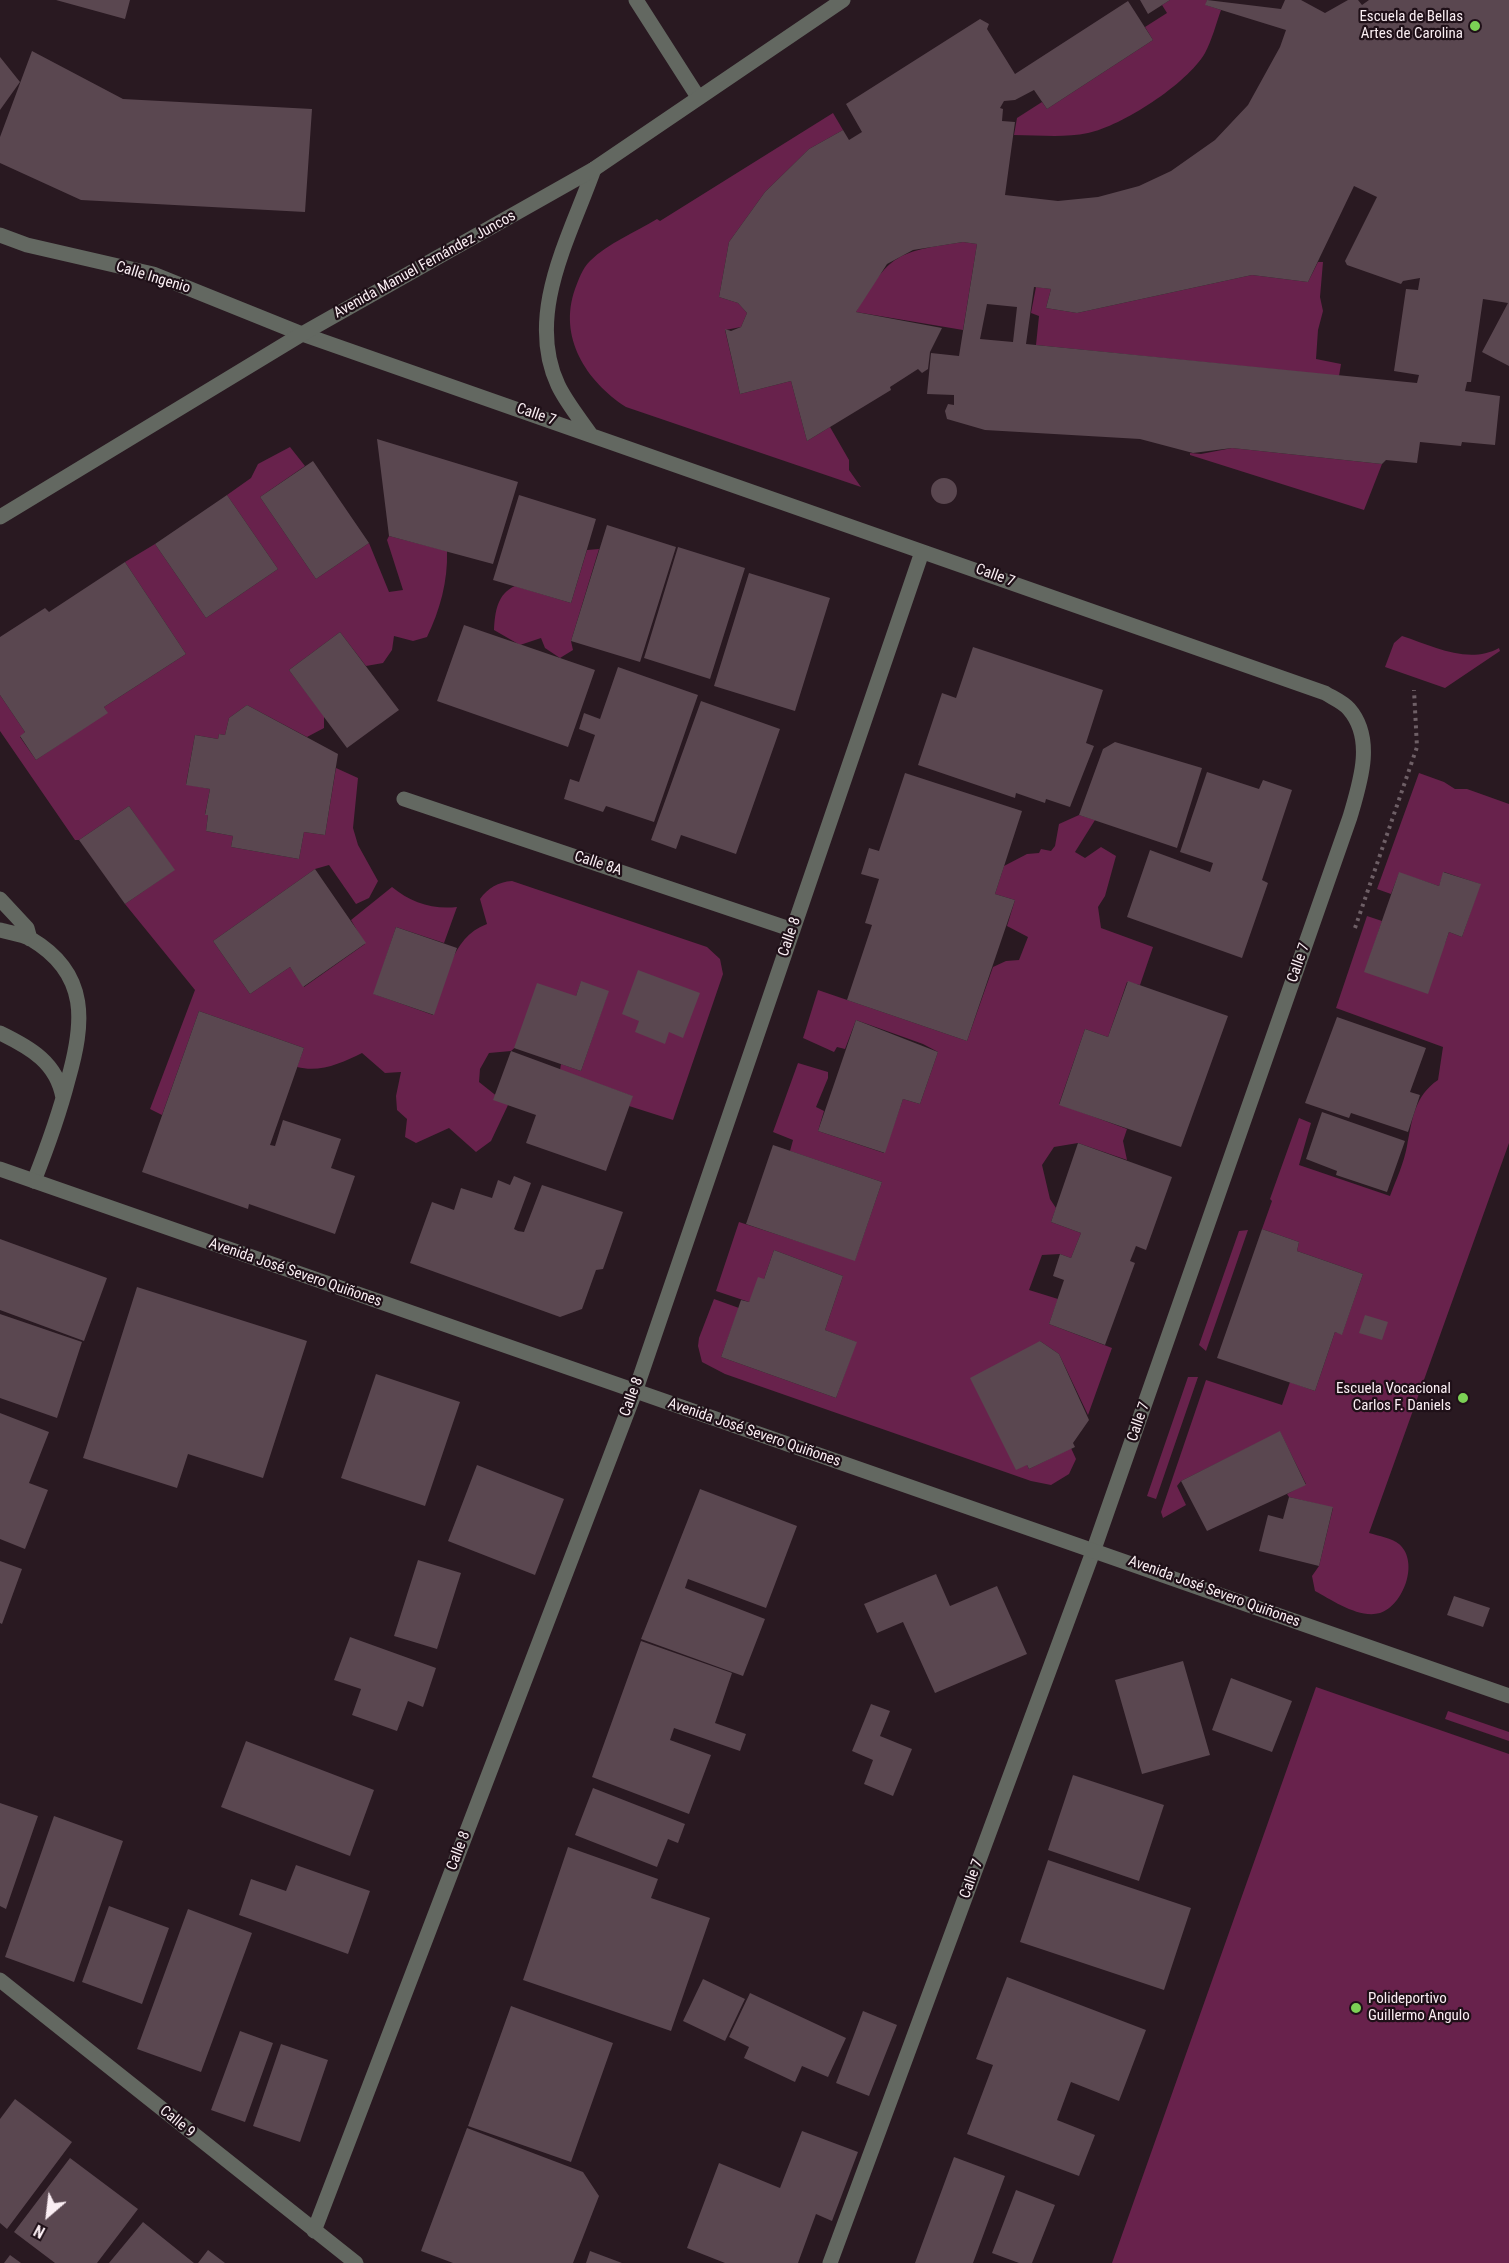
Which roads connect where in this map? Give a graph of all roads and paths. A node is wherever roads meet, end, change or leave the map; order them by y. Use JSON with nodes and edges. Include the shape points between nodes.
{"nodes":[{"id":1,"x":636,"y":0,"type":"edge"},
{"id":2,"x":843,"y":0,"type":"edge"},
{"id":3,"x":698,"y":97,"type":"junction"},
{"id":4,"x":594,"y":169,"type":"junction"},
{"id":5,"x":0,"y":235,"type":"edge"},
{"id":6,"x":302,"y":334,"type":"junction"},
{"id":7,"x":591,"y":435,"type":"junction"},
{"id":8,"x":0,"y":518,"type":"edge"},
{"id":9,"x":922,"y":552,"type":"junction"},
{"id":10,"x":1414,"y":690,"type":"dead end"},
{"id":11,"x":404,"y":799,"type":"dead end"},
{"id":12,"x":0,"y":899,"type":"edge"},
{"id":13,"x":1355,"y":928,"type":"dead end"},
{"id":14,"x":0,"y":930,"type":"edge"},
{"id":15,"x":793,"y":930,"type":"junction"},
{"id":16,"x":30,"y":939,"type":"junction"},
{"id":17,"x":0,"y":1033,"type":"edge"},
{"id":18,"x":63,"y":1098,"type":"junction"},
{"id":19,"x":0,"y":1169,"type":"edge"},
{"id":20,"x":34,"y":1181,"type":"junction"},
{"id":21,"x":635,"y":1392,"type":"junction"},
{"id":22,"x":1094,"y":1549,"type":"junction"},
{"id":23,"x":1509,"y":1696,"type":"edge"},
{"id":24,"x":0,"y":1980,"type":"edge"},
{"id":25,"x":314,"y":2231,"type":"junction"},
{"id":26,"x":356,"y":2263,"type":"edge"},
{"id":27,"x":830,"y":2263,"type":"edge"}],
"edges":[{"from":1,"to":3,"type":"street"},
{"from":2,"to":3,"type":"street","name":"Avenida Manuel Fernández Juncos"},
{"from":3,"to":4,"type":"street","name":"Avenida Manuel Fernández Juncos"},
{"from":4,"to":6,"type":"street","name":"Avenida Manuel Fernández Juncos"},
{"from":4,"to":7,"type":"street","via":[[551,286],[545,318],[546,350],[558,385]]},
{"from":5,"to":6,"type":"street","name":"Calle Ingenio","via":[[27,245],[153,274]]},
{"from":6,"to":7,"type":"street","name":"Calle 7"},
{"from":6,"to":8,"type":"street","name":"Avenida Manuel Fernández Juncos"},
{"from":7,"to":9,"type":"street","name":"Calle 7"},
{"from":9,"to":15,"type":"street","name":"Calle 8"},
{"from":9,"to":22,"type":"street","name":"Calle 7","via":[[1325,693],[1348,707],[1364,744],[1350,817]]},
{"from":10,"to":13,"type":"path","via":[[1417,747]]},
{"from":11,"to":15,"type":"street","name":"Calle 8A"},
{"from":12,"to":16,"type":"street","via":[[27,928]]},
{"from":14,"to":16,"type":"street"},
{"from":15,"to":21,"type":"street","name":"Calle 8"},
{"from":16,"to":18,"type":"street","via":[[62,965],[77,991],[78,1043]]},
{"from":17,"to":18,"type":"street","via":[[45,1060],[56,1074]]},
{"from":18,"to":20,"type":"street"},
{"from":19,"to":20,"type":"street","name":"Avenida José Severo Quiñones"},
{"from":20,"to":21,"type":"street","name":"Avenida José Severo Quiñones"},
{"from":21,"to":22,"type":"street","name":"Avenida José Severo Quiñones"},
{"from":21,"to":25,"type":"street","name":"Calle 8"},
{"from":22,"to":23,"type":"street","name":"Avenida José Severo Quiñones"},
{"from":22,"to":27,"type":"street","name":"Calle 7"},
{"from":24,"to":25,"type":"street","name":"Calle 9"},
{"from":25,"to":26,"type":"street","name":"Calle 9"}]}
